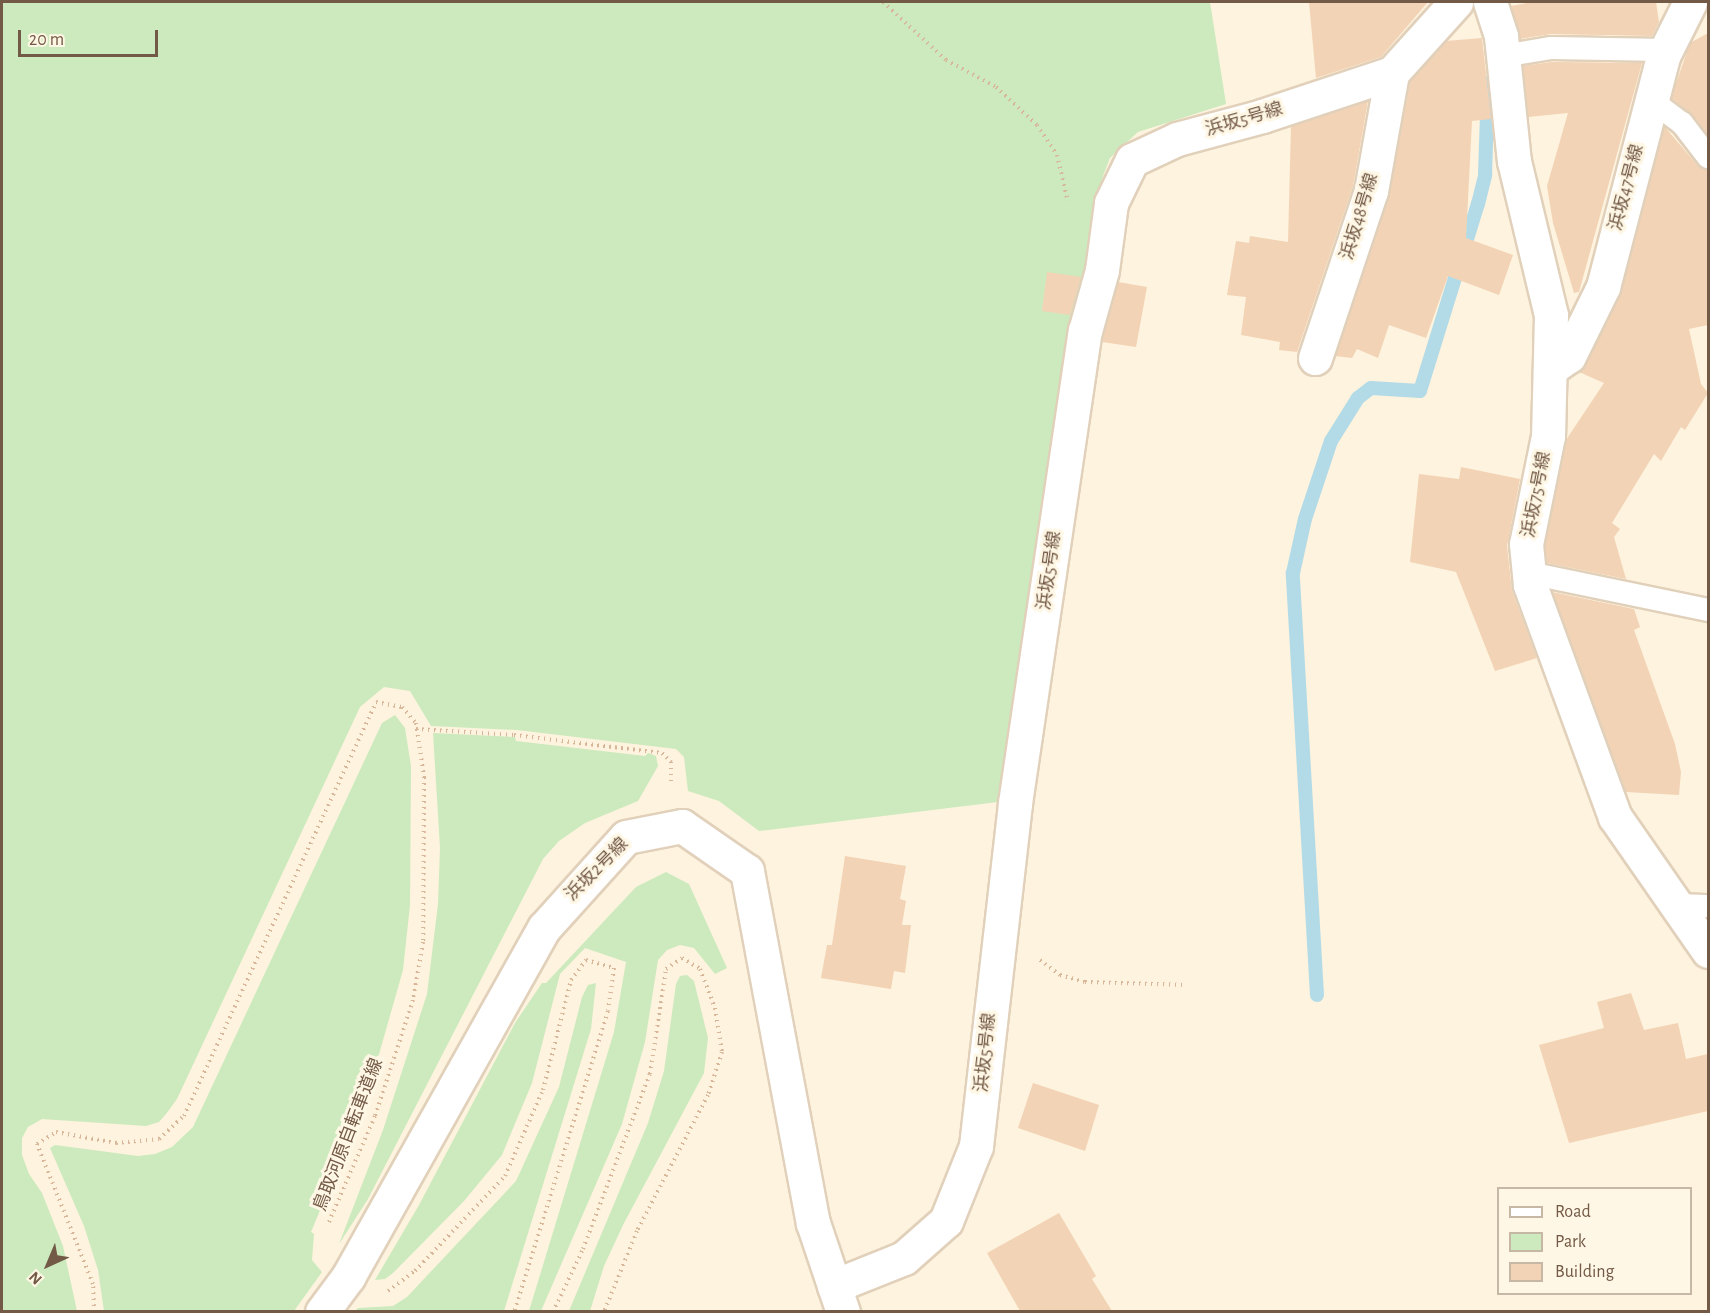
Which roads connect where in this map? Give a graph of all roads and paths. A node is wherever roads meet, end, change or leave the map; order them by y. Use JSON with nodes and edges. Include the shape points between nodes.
{"nodes":[{"id":1,"x":883,"y":2,"type":"edge"},
{"id":2,"x":1456,"y":2,"type":"edge"},
{"id":3,"x":1491,"y":2,"type":"edge"},
{"id":4,"x":1690,"y":2,"type":"edge"},
{"id":5,"x":1666,"y":50,"type":"junction"},
{"id":6,"x":1503,"y":56,"type":"junction"},
{"id":7,"x":1392,"y":73,"type":"junction"},
{"id":8,"x":1651,"y":100,"type":"junction"},
{"id":9,"x":1708,"y":157,"type":"edge"},
{"id":10,"x":1071,"y":213,"type":"dead end"},
{"id":11,"x":1315,"y":358,"type":"dead end"},
{"id":12,"x":1553,"y":367,"type":"junction"},
{"id":13,"x":1529,"y":573,"type":"junction"},
{"id":14,"x":1708,"y":610,"type":"edge"},
{"id":15,"x":416,"y":729,"type":"junction"},
{"id":16,"x":672,"y":828,"type":"junction"},
{"id":17,"x":1676,"y":905,"type":"junction"},
{"id":18,"x":1708,"y":906,"type":"edge"},
{"id":19,"x":1002,"y":914,"type":"junction"},
{"id":20,"x":1708,"y":951,"type":"edge"},
{"id":21,"x":1186,"y":986,"type":"dead end"},
{"id":22,"x":348,"y":1277,"type":"junction"},
{"id":23,"x":839,"y":1298,"type":"edge"},
{"id":24,"x":94,"y":1311,"type":"edge"},
{"id":25,"x":322,"y":1311,"type":"edge"},
{"id":26,"x":514,"y":1311,"type":"edge"},
{"id":27,"x":553,"y":1311,"type":"edge"},
{"id":28,"x":604,"y":1311,"type":"edge"}],
"edges":[{"from":1,"to":10,"type":"path","via":[[946,60],[996,87],[1036,125],[1057,155]]},
{"from":2,"to":7,"type":"street","name":"浜坂5号線"},
{"from":3,"to":6,"type":"street","name":"浜坂75号線"},
{"from":4,"to":5,"type":"street","name":"浜坂47号線"},
{"from":5,"to":6,"type":"lane","via":[[1563,48]]},
{"from":5,"to":8,"type":"street","name":"浜坂47号線"},
{"from":6,"to":12,"type":"street","name":"浜坂75号線","via":[[1514,161],[1551,315]]},
{"from":7,"to":11,"type":"street","name":"浜坂48号線","via":[[1371,191]]},
{"from":7,"to":19,"type":"street","name":"浜坂5号線","via":[[1177,139],[1132,160],[1111,203],[1102,270],[1084,343]]},
{"from":8,"to":9,"type":"lane","via":[[1682,123]]},
{"from":8,"to":12,"type":"street","name":"浜坂47号線","via":[[1603,287],[1569,356]]},
{"from":12,"to":13,"type":"street","name":"浜坂75号線","via":[[1548,436],[1527,544]]},
{"from":13,"to":14,"type":"lane"},
{"from":13,"to":17,"type":"street","name":"浜坂75号線","via":[[1616,817]]},
{"from":15,"to":16,"type":"path","via":[[514,735],[662,753],[670,762]]},
{"from":15,"to":22,"type":"path","name":"鳥取河原自転車道線","via":[[424,777],[423,942],[413,1000],[375,1116],[330,1216],[323,1251]]},
{"from":15,"to":24,"type":"path","name":"鳥取河原自転車道線","via":[[402,707],[376,702],[184,1116],[159,1139],[116,1143],[56,1132],[37,1144],[93,1284]]},
{"from":16,"to":22,"type":"street","name":"浜坂2号線","via":[[626,837],[544,928]]},
{"from":16,"to":23,"type":"street","via":[[682,826],[747,871],[813,1223]]},
{"from":17,"to":18,"type":"lane"},
{"from":17,"to":20,"type":"street","name":"浜坂75号線"},
{"from":19,"to":21,"type":"path","via":[[1019,922],[1043,964],[1060,975],[1084,982]]},
{"from":19,"to":23,"type":"street","name":"浜坂5号線","via":[[976,1146],[962,1185],[946,1221],[904,1257]]},
{"from":22,"to":25,"type":"street","name":"浜坂2号線"},
{"from":22,"to":26,"type":"path","name":"鳥取河原自転車道線","via":[[353,1283],[389,1292],[416,1271],[505,1176],[543,1090],[571,980],[586,960],[614,968],[608,1011]]},
{"from":27,"to":28,"type":"path","via":[[583,1249],[650,1074],[666,969],[682,958],[700,969],[715,1008],[722,1052],[708,1095],[637,1231]]}]}
